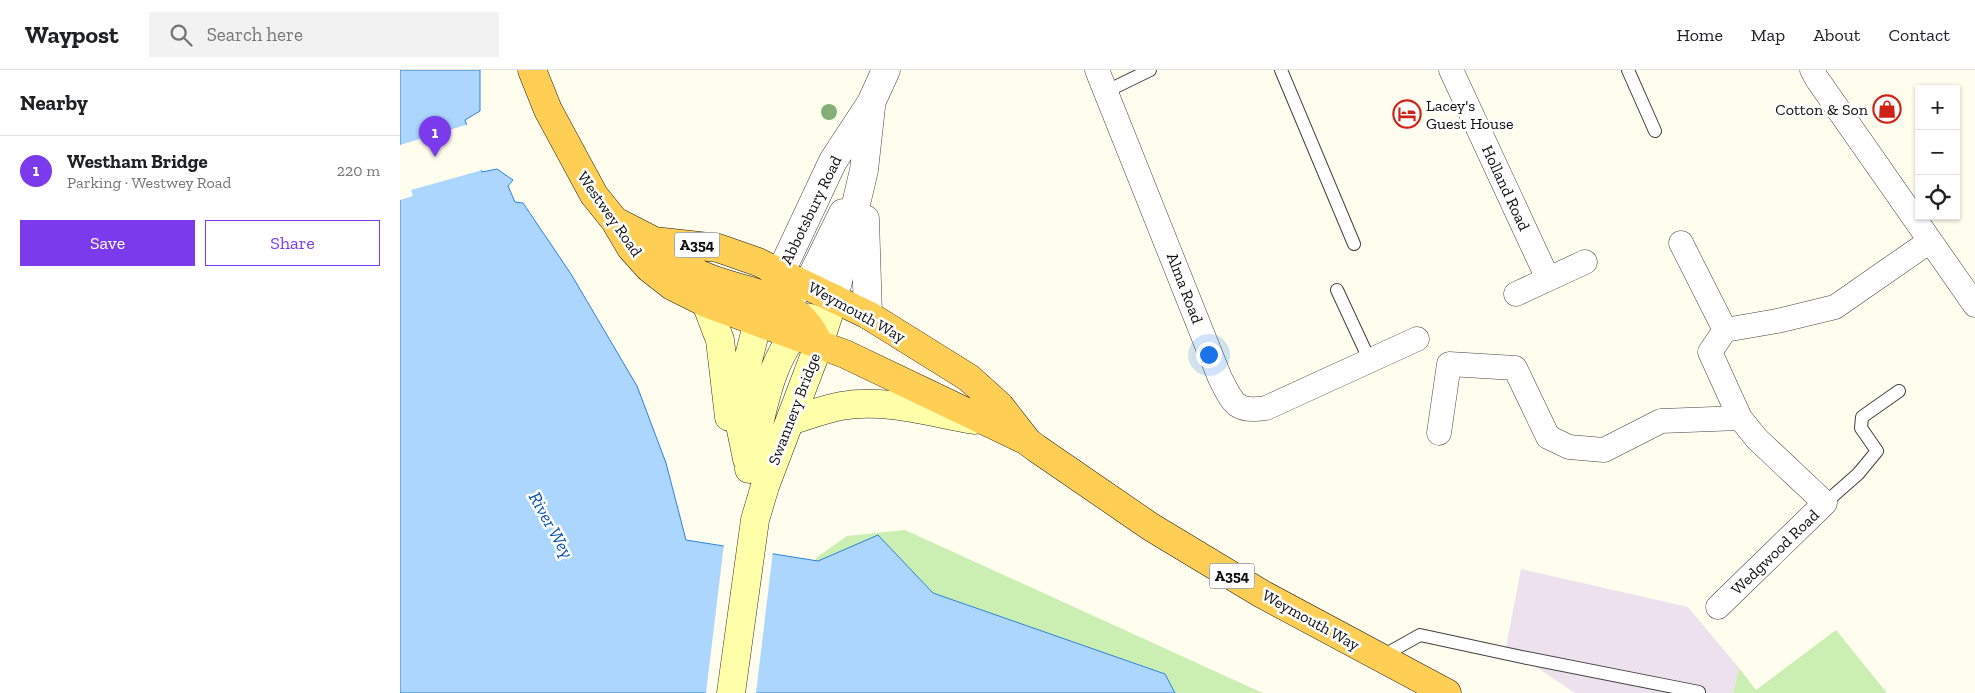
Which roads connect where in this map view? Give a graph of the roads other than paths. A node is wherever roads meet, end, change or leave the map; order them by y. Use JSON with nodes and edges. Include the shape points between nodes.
{"nodes":[{"id":1,"x":532,"y":70,"type":"edge"},
{"id":2,"x":886,"y":70,"type":"edge"},
{"id":3,"x":1097,"y":70,"type":"edge"},
{"id":4,"x":1150,"y":70,"type":"edge"},
{"id":5,"x":1281,"y":70,"type":"edge"},
{"id":6,"x":1451,"y":70,"type":"edge"},
{"id":7,"x":1628,"y":70,"type":"edge"},
{"id":8,"x":1821,"y":73,"type":"edge"},
{"id":9,"x":1107,"y":91,"type":"junction"},
{"id":10,"x":871,"y":103,"type":"junction"},
{"id":11,"x":1655,"y":131,"type":"dead end"},
{"id":12,"x":864,"y":170,"type":"junction"},
{"id":13,"x":615,"y":220,"type":"junction"},
{"id":14,"x":654,"y":241,"type":"junction"},
{"id":15,"x":1930,"y":241,"type":"junction"},
{"id":16,"x":1681,"y":242,"type":"dead end"},
{"id":17,"x":1354,"y":244,"type":"dead end"},
{"id":18,"x":1585,"y":262,"type":"dead end"},
{"id":19,"x":780,"y":271,"type":"junction"},
{"id":20,"x":1548,"y":279,"type":"junction"},
{"id":21,"x":807,"y":284,"type":"junction"},
{"id":22,"x":1337,"y":290,"type":"dead end"},
{"id":23,"x":1516,"y":294,"type":"dead end"},
{"id":24,"x":706,"y":303,"type":"junction"},
{"id":25,"x":1975,"y":305,"type":"edge"},
{"id":26,"x":770,"y":307,"type":"junction"},
{"id":27,"x":863,"y":313,"type":"junction"},
{"id":28,"x":817,"y":322,"type":"junction"},
{"id":29,"x":1726,"y":330,"type":"junction"},
{"id":30,"x":1417,"y":339,"type":"dead end"},
{"id":31,"x":1370,"y":361,"type":"junction"},
{"id":32,"x":1899,"y":391,"type":"dead end"},
{"id":33,"x":1740,"y":418,"type":"junction"},
{"id":34,"x":790,"y":421,"type":"junction"},
{"id":35,"x":982,"y":421,"type":"junction"},
{"id":36,"x":1439,"y":433,"type":"dead end"},
{"id":37,"x":1028,"y":442,"type":"junction"},
{"id":38,"x":754,"y":495,"type":"junction"},
{"id":39,"x":1825,"y":503,"type":"junction"},
{"id":40,"x":1718,"y":607,"type":"dead end"},
{"id":41,"x":1379,"y":658,"type":"junction"},
{"id":42,"x":1699,"y":692,"type":"dead end"},
{"id":43,"x":731,"y":693,"type":"edge"},
{"id":44,"x":1448,"y":693,"type":"edge"}],
"edges":[{"from":1,"to":13,"type":"highway","name":"Westwey Road","number":"A354","via":[[577,166]]},
{"from":2,"to":10,"type":"street","name":"Abbotsbury Road"},
{"from":3,"to":9,"type":"street","name":"Alma Road"},
{"from":4,"to":9,"type":"lane"},
{"from":5,"to":17,"type":"lane"},
{"from":6,"to":20,"type":"street","name":"Holland Road"},
{"from":7,"to":11,"type":"lane"},
{"from":8,"to":15,"type":"street"},
{"from":9,"to":31,"type":"street","name":"Alma Road","via":[[1220,378],[1233,403],[1249,410],[1266,408]]},
{"from":10,"to":12,"type":"street","name":"Abbotsbury Road"},
{"from":10,"to":19,"type":"street","name":"Abbotsbury Road","via":[[832,161]]},
{"from":12,"to":21,"type":"street"},
{"from":12,"to":27,"type":"street"},
{"from":12,"to":28,"type":"street","name":"Abbotsbury Road"},
{"from":13,"to":14,"type":"highway","name":"Weymouth Way","number":"A354"},
{"from":13,"to":24,"type":"highway","name":"Westwey Road","number":"A354","via":[[631,248],[649,268],[672,286]]},
{"from":14,"to":19,"type":"highway","name":"Weymouth Way","number":"A354","via":[[718,248]]},
{"from":14,"to":26,"type":"highway","name":"Weymouth Way","number":"A354","via":[[698,273]]},
{"from":15,"to":25,"type":"street"},
{"from":15,"to":29,"type":"street","via":[[1835,307]]},
{"from":16,"to":29,"type":"street"},
{"from":18,"to":20,"type":"street"},
{"from":19,"to":21,"type":"highway","name":"Weymouth Way","number":"A354"},
{"from":19,"to":26,"type":"street","name":"Abbotsbury Road"},
{"from":20,"to":23,"type":"street"},
{"from":21,"to":26,"type":"street"},
{"from":21,"to":28,"type":"highway","name":"Weymouth Way","number":"A354"},
{"from":22,"to":31,"type":"lane"},
{"from":24,"to":26,"type":"highway","name":"Westwey Road","number":"A354"},
{"from":24,"to":38,"type":"main road","via":[[720,340],[729,418]]},
{"from":26,"to":28,"type":"highway","name":"Westwey Road","number":"A354"},
{"from":26,"to":38,"type":"main road","name":"Swannery Bridge","via":[[741,388],[740,425]]},
{"from":27,"to":28,"type":"highway","name":"Weymouth Way","number":"A354"},
{"from":27,"to":37,"type":"highway","name":"Weymouth Way","number":"A354","via":[[969,378],[1000,406]]},
{"from":28,"to":34,"type":"main road","name":"Swannery Bridge"},
{"from":28,"to":35,"type":"highway","name":"Weymouth Way","number":"A354","via":[[886,373]]},
{"from":28,"to":38,"type":"main road","via":[[779,359]]},
{"from":29,"to":33,"type":"street","name":"Wedgwood Road","via":[[1710,352]]},
{"from":30,"to":31,"type":"street","name":"Alma Road"},
{"from":32,"to":39,"type":"lane","via":[[1862,417],[1861,428],[1877,451],[1858,474]]},
{"from":33,"to":36,"type":"street","via":[[1661,421],[1604,450],[1569,447],[1548,436],[1515,368],[1449,364]]},
{"from":33,"to":39,"type":"street","name":"Wedgwood Road","via":[[1757,439]]},
{"from":34,"to":35,"type":"main road","via":[[824,410],[860,404],[904,407]]},
{"from":34,"to":38,"type":"main road","name":"Swannery Bridge"},
{"from":35,"to":37,"type":"highway","name":"Weymouth Way","number":"A354"},
{"from":37,"to":41,"type":"highway","name":"Weymouth Way","number":"A354","via":[[1152,528],[1262,594]]},
{"from":38,"to":43,"type":"main road","name":"Swannery Bridge"},
{"from":39,"to":40,"type":"street","name":"Wedgwood Road"},
{"from":41,"to":42,"type":"lane","via":[[1420,635]]},
{"from":41,"to":44,"type":"highway","name":"Weymouth Way","number":"A354"}]}
